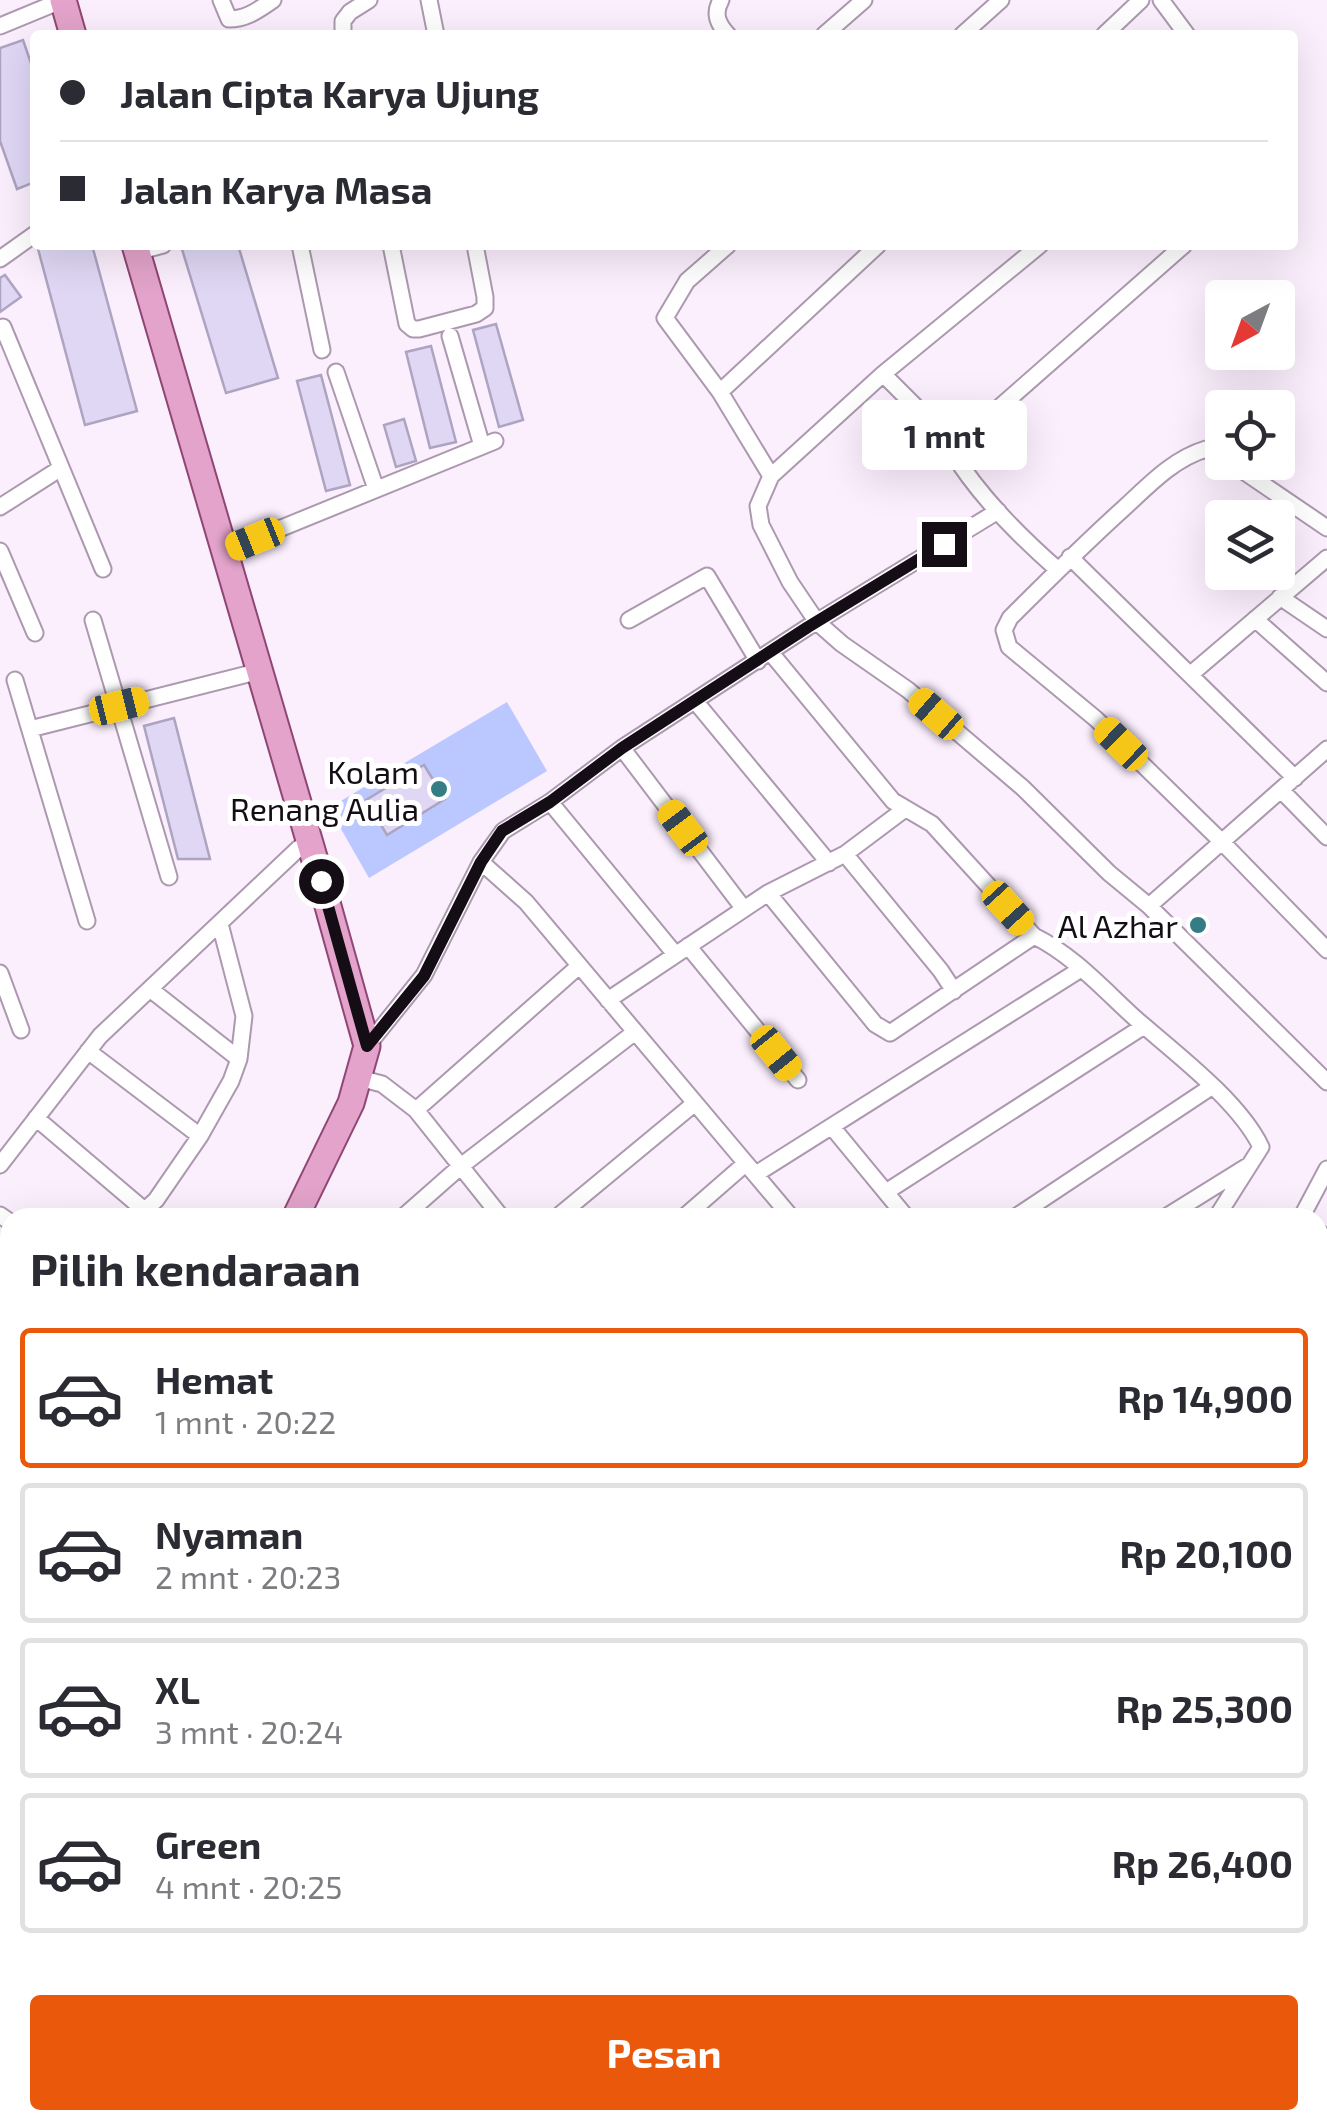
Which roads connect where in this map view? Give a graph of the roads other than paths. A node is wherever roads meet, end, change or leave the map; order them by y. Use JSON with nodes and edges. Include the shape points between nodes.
{"nodes":[{"id":1,"x":63,"y":0,"type":"edge"},
{"id":2,"x":221,"y":0,"type":"edge"},
{"id":3,"x":273,"y":0,"type":"edge"},
{"id":4,"x":370,"y":0,"type":"edge"},
{"id":5,"x":429,"y":0,"type":"edge"},
{"id":6,"x":722,"y":0,"type":"edge"},
{"id":7,"x":864,"y":0,"type":"edge"},
{"id":8,"x":1001,"y":0,"type":"edge"},
{"id":9,"x":1141,"y":0,"type":"edge"},
{"id":10,"x":1161,"y":0,"type":"edge"},
{"id":11,"x":0,"y":26,"type":"edge"},
{"id":12,"x":72,"y":30,"type":"edge"},
{"id":13,"x":343,"y":30,"type":"edge"},
{"id":14,"x":435,"y":30,"type":"edge"},
{"id":15,"x":723,"y":30,"type":"edge"},
{"id":16,"x":830,"y":30,"type":"edge"},
{"id":17,"x":968,"y":30,"type":"edge"},
{"id":18,"x":1109,"y":30,"type":"edge"},
{"id":19,"x":1183,"y":30,"type":"edge"},
{"id":20,"x":30,"y":237,"type":"edge"},
{"id":21,"x":137,"y":250,"type":"edge"},
{"id":22,"x":301,"y":250,"type":"edge"},
{"id":23,"x":392,"y":250,"type":"edge"},
{"id":24,"x":477,"y":250,"type":"edge"},
{"id":25,"x":722,"y":250,"type":"edge"},
{"id":26,"x":873,"y":250,"type":"edge"},
{"id":27,"x":1034,"y":250,"type":"edge"},
{"id":28,"x":1178,"y":250,"type":"edge"},
{"id":29,"x":0,"y":258,"type":"edge"},
{"id":30,"x":0,"y":330,"type":"edge"},
{"id":31,"x":450,"y":336,"type":"dead end"},
{"id":32,"x":322,"y":350,"type":"dead end"},
{"id":33,"x":336,"y":372,"type":"dead end"},
{"id":34,"x":883,"y":374,"type":"junction"},
{"id":35,"x":720,"y":392,"type":"junction"},
{"id":36,"x":951,"y":450,"type":"junction"},
{"id":37,"x":1205,"y":450,"type":"edge"},
{"id":38,"x":61,"y":468,"type":"junction"},
{"id":39,"x":770,"y":476,"type":"junction"},
{"id":40,"x":1256,"y":480,"type":"edge"},
{"id":41,"x":376,"y":489,"type":"junction"},
{"id":42,"x":0,"y":507,"type":"edge"},
{"id":43,"x":998,"y":512,"type":"junction"},
{"id":44,"x":1327,"y":528,"type":"edge"},
{"id":45,"x":0,"y":552,"type":"edge"},
{"id":46,"x":225,"y":552,"type":"junction"},
{"id":47,"x":1070,"y":557,"type":"junction"},
{"id":48,"x":1327,"y":558,"type":"edge"},
{"id":49,"x":103,"y":570,"type":"dead end"},
{"id":50,"x":1058,"y":570,"type":"junction"},
{"id":51,"x":1280,"y":598,"type":"junction"},
{"id":52,"x":1255,"y":618,"type":"junction"},
{"id":53,"x":93,"y":620,"type":"dead end"},
{"id":54,"x":629,"y":620,"type":"dead end"},
{"id":55,"x":818,"y":622,"type":"junction"},
{"id":56,"x":1327,"y":629,"type":"edge"},
{"id":57,"x":35,"y":632,"type":"dead end"},
{"id":58,"x":764,"y":657,"type":"junction"},
{"id":59,"x":260,"y":671,"type":"junction"},
{"id":60,"x":1190,"y":674,"type":"junction"},
{"id":61,"x":15,"y":680,"type":"dead end"},
{"id":62,"x":1327,"y":682,"type":"edge"},
{"id":63,"x":695,"y":700,"type":"junction"},
{"id":64,"x":119,"y":706,"type":"junction"},
{"id":65,"x":30,"y":728,"type":"junction"},
{"id":66,"x":622,"y":748,"type":"junction"},
{"id":67,"x":1327,"y":749,"type":"edge"},
{"id":68,"x":1295,"y":778,"type":"junction"},
{"id":69,"x":1281,"y":790,"type":"junction"},
{"id":70,"x":550,"y":802,"type":"junction"},
{"id":71,"x":905,"y":808,"type":"junction"},
{"id":72,"x":1327,"y":837,"type":"edge"},
{"id":73,"x":1222,"y":842,"type":"junction"},
{"id":74,"x":299,"y":848,"type":"dead end"},
{"id":75,"x":845,"y":854,"type":"junction"},
{"id":76,"x":481,"y":862,"type":"junction"},
{"id":77,"x":829,"y":863,"type":"junction"},
{"id":78,"x":169,"y":878,"type":"dead end"},
{"id":79,"x":768,"y":893,"type":"junction"},
{"id":80,"x":1149,"y":906,"type":"junction"},
{"id":81,"x":744,"y":909,"type":"junction"},
{"id":82,"x":87,"y":922,"type":"dead end"},
{"id":83,"x":220,"y":924,"type":"junction"},
{"id":84,"x":1034,"y":936,"type":"junction"},
{"id":85,"x":682,"y":950,"type":"junction"},
{"id":86,"x":1327,"y":950,"type":"edge"},
{"id":87,"x":579,"y":966,"type":"junction"},
{"id":88,"x":1081,"y":969,"type":"junction"},
{"id":89,"x":0,"y":972,"type":"edge"},
{"id":90,"x":150,"y":989,"type":"junction"},
{"id":91,"x":954,"y":991,"type":"junction"},
{"id":92,"x":608,"y":1000,"type":"junction"},
{"id":93,"x":1144,"y":1026,"type":"junction"},
{"id":94,"x":20,"y":1030,"type":"dead end"},
{"id":95,"x":635,"y":1032,"type":"junction"},
{"id":96,"x":367,"y":1046,"type":"junction"},
{"id":97,"x":88,"y":1051,"type":"junction"},
{"id":98,"x":239,"y":1058,"type":"junction"},
{"id":99,"x":358,"y":1078,"type":"junction"},
{"id":100,"x":798,"y":1080,"type":"dead end"},
{"id":101,"x":1327,"y":1082,"type":"edge"},
{"id":102,"x":1212,"y":1087,"type":"junction"},
{"id":103,"x":695,"y":1103,"type":"junction"},
{"id":104,"x":416,"y":1110,"type":"junction"},
{"id":105,"x":36,"y":1118,"type":"junction"},
{"id":106,"x":832,"y":1126,"type":"junction"},
{"id":107,"x":200,"y":1136,"type":"junction"},
{"id":108,"x":0,"y":1165,"type":"edge"},
{"id":109,"x":1250,"y":1165,"type":"junction"},
{"id":110,"x":461,"y":1166,"type":"junction"},
{"id":111,"x":750,"y":1169,"type":"junction"},
{"id":112,"x":1327,"y":1169,"type":"edge"},
{"id":113,"x":886,"y":1192,"type":"junction"},
{"id":114,"x":134,"y":1208,"type":"edge"},
{"id":115,"x":147,"y":1208,"type":"edge"},
{"id":116,"x":299,"y":1208,"type":"edge"},
{"id":117,"x":413,"y":1208,"type":"edge"},
{"id":118,"x":494,"y":1208,"type":"edge"},
{"id":119,"x":568,"y":1208,"type":"edge"},
{"id":120,"x":697,"y":1208,"type":"edge"},
{"id":121,"x":783,"y":1208,"type":"edge"},
{"id":122,"x":900,"y":1208,"type":"edge"},
{"id":123,"x":1032,"y":1208,"type":"edge"},
{"id":124,"x":1180,"y":1208,"type":"edge"},
{"id":125,"x":1222,"y":1208,"type":"edge"},
{"id":126,"x":1306,"y":1208,"type":"edge"}],
"edges":[{"from":1,"to":11,"type":"street"},
{"from":1,"to":12,"type":"main road"},
{"from":2,"to":3,"type":"street","via":[[230,19],[239,19]]},
{"from":4,"to":13,"type":"street","via":[[350,12]]},
{"from":5,"to":14,"type":"street"},
{"from":6,"to":15,"type":"street","via":[[716,9]]},
{"from":7,"to":16,"type":"street"},
{"from":8,"to":17,"type":"street"},
{"from":9,"to":18,"type":"street"},
{"from":10,"to":19,"type":"street"},
{"from":20,"to":29,"type":"street"},
{"from":21,"to":46,"type":"main road"},
{"from":22,"to":32,"type":"street"},
{"from":23,"to":24,"type":"street","via":[[407,324],[418,330],[485,308]]},
{"from":25,"to":35,"type":"street","via":[[687,281],[665,318]]},
{"from":26,"to":35,"type":"street"},
{"from":27,"to":34,"type":"street"},
{"from":28,"to":36,"type":"street"},
{"from":30,"to":38,"type":"street"},
{"from":31,"to":41,"type":"street","via":[[488,443]]},
{"from":33,"to":41,"type":"street"},
{"from":34,"to":36,"type":"street"},
{"from":34,"to":39,"type":"street"},
{"from":35,"to":39,"type":"street"},
{"from":36,"to":43,"type":"street"},
{"from":37,"to":47,"type":"street","via":[[1164,472]]},
{"from":38,"to":42,"type":"street"},
{"from":38,"to":49,"type":"street"},
{"from":39,"to":55,"type":"street","via":[[758,506],[761,525]]},
{"from":40,"to":44,"type":"street"},
{"from":41,"to":46,"type":"street"},
{"from":43,"to":50,"type":"street"},
{"from":43,"to":55,"type":"street"},
{"from":45,"to":57,"type":"street"},
{"from":46,"to":59,"type":"main road"},
{"from":47,"to":50,"type":"street"},
{"from":47,"to":60,"type":"street"},
{"from":48,"to":51,"type":"street"},
{"from":50,"to":73,"type":"street","via":[[1010,618],[1004,630],[1009,647],[1096,719]]},
{"from":51,"to":52,"type":"street"},
{"from":51,"to":56,"type":"street"},
{"from":52,"to":60,"type":"street"},
{"from":52,"to":62,"type":"street"},
{"from":53,"to":64,"type":"street"},
{"from":54,"to":58,"type":"street","via":[[707,576]]},
{"from":55,"to":58,"type":"street"},
{"from":55,"to":80,"type":"street","via":[[1009,776]]},
{"from":58,"to":63,"type":"street"},
{"from":58,"to":71,"type":"street"},
{"from":59,"to":64,"type":"street"},
{"from":59,"to":96,"type":"main road"},
{"from":60,"to":68,"type":"street"},
{"from":61,"to":65,"type":"street"},
{"from":63,"to":66,"type":"street"},
{"from":63,"to":77,"type":"street"},
{"from":64,"to":65,"type":"street"},
{"from":64,"to":78,"type":"street"},
{"from":65,"to":82,"type":"street"},
{"from":66,"to":70,"type":"street"},
{"from":66,"to":81,"type":"street"},
{"from":67,"to":68,"type":"street"},
{"from":68,"to":69,"type":"street"},
{"from":69,"to":72,"type":"street"},
{"from":69,"to":73,"type":"street"},
{"from":70,"to":76,"type":"street","via":[[502,831]]},
{"from":70,"to":85,"type":"street"},
{"from":71,"to":75,"type":"street"},
{"from":71,"to":84,"type":"street","via":[[932,824]]},
{"from":73,"to":80,"type":"street"},
{"from":73,"to":86,"type":"street"},
{"from":74,"to":83,"type":"street"},
{"from":75,"to":77,"type":"street"},
{"from":75,"to":91,"type":"street"},
{"from":76,"to":87,"type":"street","via":[[526,902]]},
{"from":76,"to":96,"type":"street","via":[[424,976]]},
{"from":77,"to":79,"type":"street"},
{"from":79,"to":81,"type":"street"},
{"from":79,"to":91,"type":"street","via":[[875,1024],[890,1033]]},
{"from":80,"to":101,"type":"street"},
{"from":81,"to":85,"type":"street"},
{"from":83,"to":90,"type":"street"},
{"from":83,"to":98,"type":"street","via":[[244,1016]]},
{"from":84,"to":88,"type":"street"},
{"from":84,"to":91,"type":"street"},
{"from":85,"to":92,"type":"street"},
{"from":85,"to":100,"type":"street"},
{"from":87,"to":92,"type":"street"},
{"from":87,"to":104,"type":"street"},
{"from":88,"to":93,"type":"street"},
{"from":88,"to":106,"type":"street"},
{"from":89,"to":94,"type":"street"},
{"from":90,"to":97,"type":"street"},
{"from":90,"to":98,"type":"street"},
{"from":92,"to":95,"type":"street"},
{"from":93,"to":102,"type":"street"},
{"from":93,"to":113,"type":"street"},
{"from":95,"to":103,"type":"street"},
{"from":95,"to":110,"type":"street"},
{"from":96,"to":99,"type":"main road"},
{"from":97,"to":105,"type":"street"},
{"from":97,"to":107,"type":"street"},
{"from":98,"to":107,"type":"street"},
{"from":99,"to":104,"type":"street","via":[[382,1084]]},
{"from":99,"to":116,"type":"main road","via":[[352,1104]]},
{"from":102,"to":109,"type":"street","via":[[1261,1146]]},
{"from":102,"to":123,"type":"street"},
{"from":103,"to":111,"type":"street"},
{"from":103,"to":119,"type":"street"},
{"from":104,"to":110,"type":"street"},
{"from":105,"to":108,"type":"street"},
{"from":105,"to":114,"type":"street"},
{"from":106,"to":111,"type":"street"},
{"from":106,"to":113,"type":"street"},
{"from":107,"to":115,"type":"street"},
{"from":109,"to":124,"type":"street"},
{"from":109,"to":125,"type":"street"},
{"from":110,"to":117,"type":"street"},
{"from":110,"to":118,"type":"street"},
{"from":111,"to":120,"type":"street"},
{"from":111,"to":121,"type":"street"},
{"from":112,"to":126,"type":"street"},
{"from":113,"to":122,"type":"street"}]}
